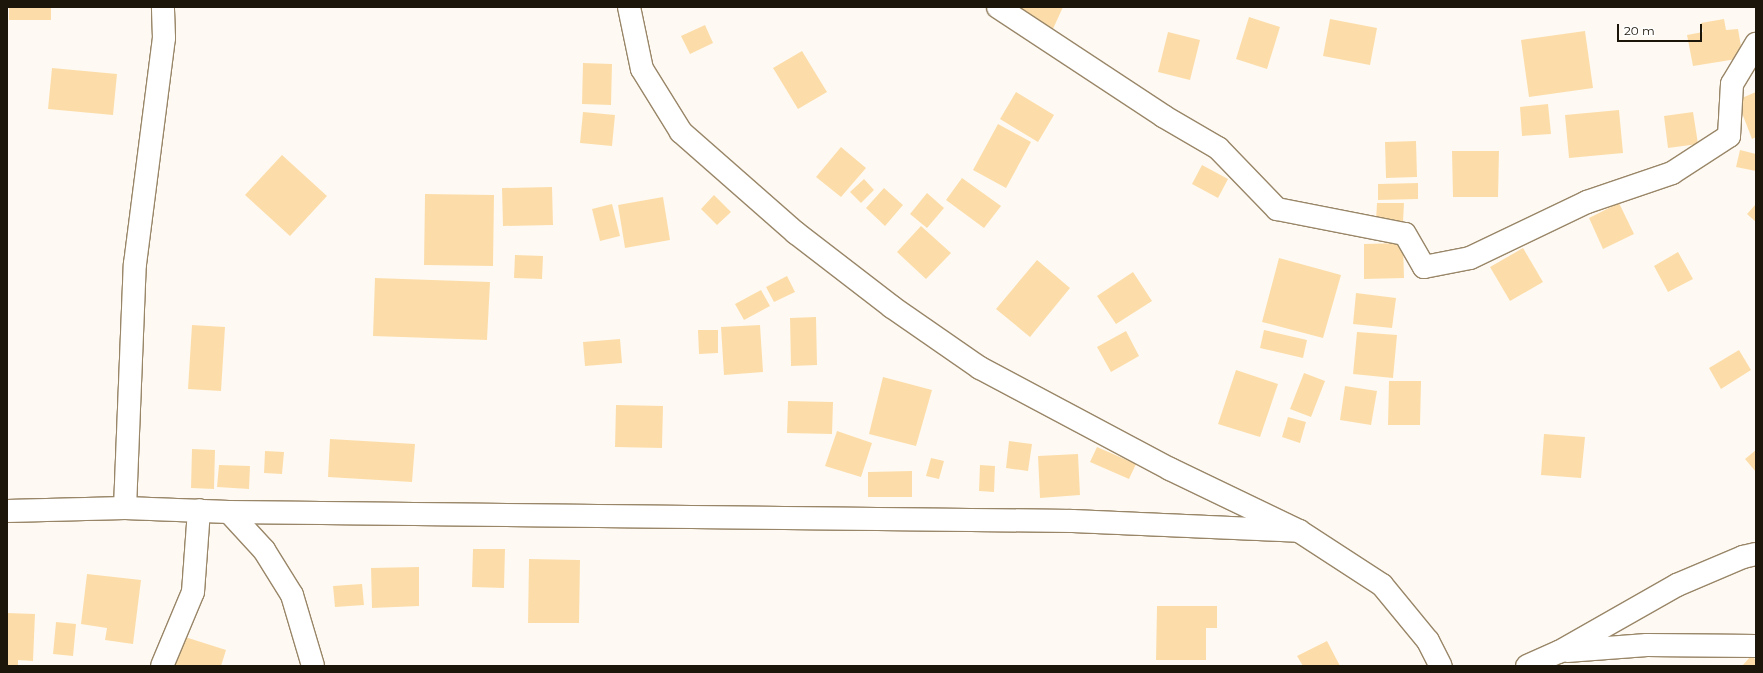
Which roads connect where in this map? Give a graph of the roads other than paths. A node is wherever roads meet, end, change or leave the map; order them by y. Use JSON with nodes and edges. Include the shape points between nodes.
{"nodes":[{"id":1,"x":163,"y":7,"type":"edge"},
{"id":2,"x":629,"y":7,"type":"edge"},
{"id":3,"x":998,"y":7,"type":"edge"},
{"id":4,"x":1756,"y":44,"type":"edge"},
{"id":5,"x":125,"y":508,"type":"junction"},
{"id":6,"x":199,"y":510,"type":"junction"},
{"id":7,"x":7,"y":511,"type":"edge"},
{"id":8,"x":229,"y":512,"type":"junction"},
{"id":9,"x":1299,"y":531,"type":"junction"},
{"id":10,"x":1756,"y":554,"type":"edge"},
{"id":11,"x":1756,"y":646,"type":"edge"},
{"id":12,"x":1560,"y":652,"type":"junction"},
{"id":13,"x":162,"y":666,"type":"edge"},
{"id":14,"x":313,"y":666,"type":"edge"},
{"id":15,"x":1441,"y":666,"type":"edge"},
{"id":16,"x":1527,"y":666,"type":"edge"}],
"edges":[{"from":1,"to":5,"type":"street","via":[[164,38],[135,264]]},
{"from":2,"to":9,"type":"street","via":[[642,69],[681,132],[796,233],[892,307],[980,368],[1170,469]]},
{"from":3,"to":4,"type":"street","via":[[1163,116],[1218,148],[1277,208],[1405,234],[1424,267],[1470,258],[1587,202],[1672,173],[1729,136],[1732,84]]},
{"from":5,"to":6,"type":"street"},
{"from":5,"to":7,"type":"street"},
{"from":6,"to":8,"type":"street"},
{"from":6,"to":13,"type":"street","via":[[193,592]]},
{"from":8,"to":9,"type":"street","via":[[1072,521]]},
{"from":8,"to":14,"type":"street","via":[[264,550],[292,595]]},
{"from":9,"to":15,"type":"street","via":[[1382,585],[1428,641]]},
{"from":10,"to":12,"type":"street","via":[[1677,585]]},
{"from":11,"to":12,"type":"street","via":[[1647,645]]},
{"from":12,"to":16,"type":"street"}]}
